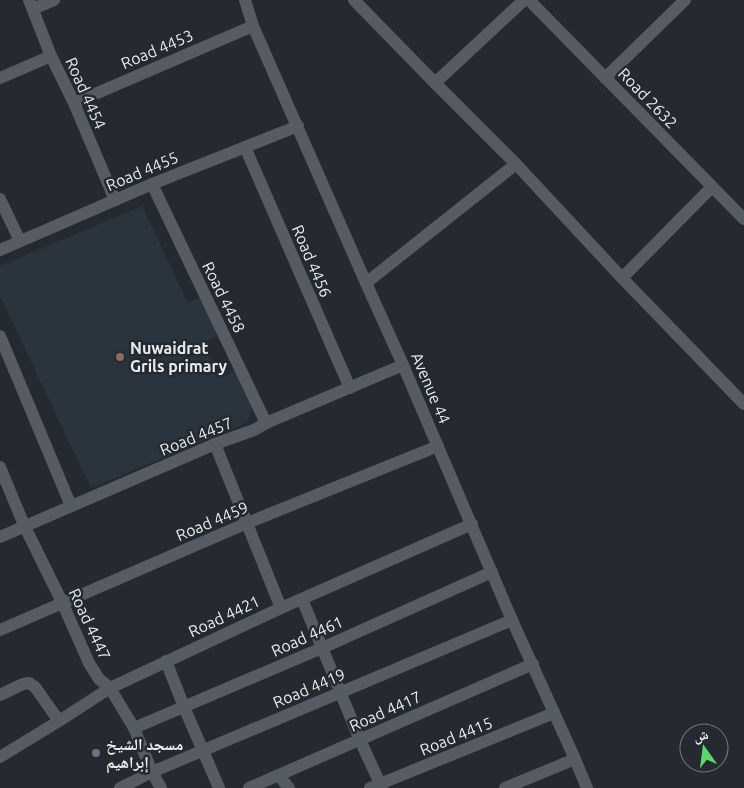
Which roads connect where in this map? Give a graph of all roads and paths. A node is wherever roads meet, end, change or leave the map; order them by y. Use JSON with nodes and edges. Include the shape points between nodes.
{"nodes":[{"id":1,"x":54,"y":0,"type":"edge"},
{"id":2,"x":245,"y":0,"type":"edge"},
{"id":3,"x":354,"y":0,"type":"edge"},
{"id":4,"x":524,"y":0,"type":"edge"},
{"id":5,"x":529,"y":0,"type":"edge"},
{"id":6,"x":686,"y":0,"type":"edge"},
{"id":7,"x":31,"y":4,"type":"edge"},
{"id":8,"x":253,"y":26,"type":"junction"},
{"id":9,"x":52,"y":56,"type":"junction"},
{"id":10,"x":0,"y":78,"type":"edge"},
{"id":11,"x":605,"y":78,"type":"junction"},
{"id":12,"x":435,"y":83,"type":"junction"},
{"id":13,"x":74,"y":103,"type":"junction"},
{"id":14,"x":298,"y":126,"type":"junction"},
{"id":15,"x":245,"y":147,"type":"junction"},
{"id":16,"x":516,"y":164,"type":"junction"},
{"id":17,"x":152,"y":184,"type":"junction"},
{"id":18,"x":712,"y":187,"type":"junction"},
{"id":19,"x":0,"y":199,"type":"edge"},
{"id":20,"x":115,"y":200,"type":"junction"},
{"id":21,"x":744,"y":219,"type":"edge"},
{"id":22,"x":20,"y":241,"type":"junction"},
{"id":23,"x":0,"y":250,"type":"edge"},
{"id":24,"x":622,"y":278,"type":"junction"},
{"id":25,"x":366,"y":282,"type":"junction"},
{"id":26,"x":0,"y":336,"type":"edge"},
{"id":27,"x":403,"y":365,"type":"junction"},
{"id":28,"x":350,"y":388,"type":"junction"},
{"id":29,"x":744,"y":404,"type":"edge"},
{"id":30,"x":266,"y":423,"type":"junction"},
{"id":31,"x":215,"y":444,"type":"junction"},
{"id":32,"x":438,"y":446,"type":"junction"},
{"id":33,"x":0,"y":467,"type":"edge"},
{"id":34,"x":70,"y":506,"type":"junction"},
{"id":35,"x":247,"y":523,"type":"junction"},
{"id":36,"x":472,"y":524,"type":"junction"},
{"id":37,"x":24,"y":525,"type":"junction"},
{"id":38,"x":0,"y":536,"type":"edge"},
{"id":39,"x":492,"y":572,"type":"junction"},
{"id":40,"x":302,"y":599,"type":"junction"},
{"id":41,"x":62,"y":602,"type":"junction"},
{"id":42,"x":281,"y":608,"type":"junction"},
{"id":43,"x":512,"y":620,"type":"junction"},
{"id":44,"x":0,"y":630,"type":"edge"},
{"id":45,"x":322,"y":648,"type":"junction"},
{"id":46,"x":166,"y":661,"type":"junction"},
{"id":47,"x":533,"y":664,"type":"junction"},
{"id":48,"x":110,"y":688,"type":"junction"},
{"id":49,"x":341,"y":692,"type":"junction"},
{"id":50,"x":0,"y":694,"type":"edge"},
{"id":51,"x":184,"y":707,"type":"junction"},
{"id":52,"x":554,"y":713,"type":"junction"},
{"id":53,"x":59,"y":721,"type":"junction"},
{"id":54,"x":134,"y":728,"type":"junction"},
{"id":55,"x":360,"y":740,"type":"junction"},
{"id":56,"x":202,"y":751,"type":"junction"},
{"id":57,"x":0,"y":757,"type":"edge"},
{"id":58,"x":575,"y":759,"type":"junction"},
{"id":59,"x":152,"y":772,"type":"junction"},
{"id":60,"x":279,"y":776,"type":"junction"},
{"id":61,"x":377,"y":787,"type":"edge"},
{"id":62,"x":120,"y":788,"type":"edge"},
{"id":63,"x":160,"y":788,"type":"edge"},
{"id":64,"x":219,"y":788,"type":"edge"},
{"id":65,"x":249,"y":788,"type":"edge"},
{"id":66,"x":289,"y":788,"type":"edge"},
{"id":67,"x":505,"y":788,"type":"edge"},
{"id":68,"x":587,"y":788,"type":"edge"}],
"edges":[{"from":1,"to":7,"type":"street"},
{"from":2,"to":8,"type":"street","name":"Avenue 44"},
{"from":3,"to":12,"type":"street"},
{"from":4,"to":12,"type":"street"},
{"from":5,"to":11,"type":"street","name":"Road 2632"},
{"from":6,"to":11,"type":"street"},
{"from":7,"to":9,"type":"street","name":"Road 4454"},
{"from":8,"to":13,"type":"street","name":"Road 4453"},
{"from":8,"to":14,"type":"street","name":"Avenue 44"},
{"from":9,"to":10,"type":"street"},
{"from":9,"to":13,"type":"street","name":"Road 4454"},
{"from":11,"to":18,"type":"street","name":"Road 2632"},
{"from":12,"to":16,"type":"street"},
{"from":13,"to":20,"type":"street","name":"Road 4454"},
{"from":14,"to":15,"type":"street","name":"Road 4455"},
{"from":14,"to":25,"type":"street","name":"Avenue 44"},
{"from":15,"to":17,"type":"street","name":"Road 4455"},
{"from":15,"to":28,"type":"street","name":"Road 4456"},
{"from":16,"to":24,"type":"street"},
{"from":16,"to":25,"type":"street"},
{"from":17,"to":20,"type":"street","name":"Road 4455"},
{"from":17,"to":30,"type":"street","name":"Road 4458"},
{"from":18,"to":21,"type":"street","name":"Road 2632"},
{"from":18,"to":24,"type":"street"},
{"from":19,"to":22,"type":"street"},
{"from":20,"to":22,"type":"street","name":"Road 4455"},
{"from":22,"to":23,"type":"street","name":"Road 4455"},
{"from":24,"to":29,"type":"street"},
{"from":25,"to":27,"type":"street","name":"Avenue 44"},
{"from":26,"to":34,"type":"street"},
{"from":27,"to":28,"type":"street","name":"Road 4457"},
{"from":27,"to":32,"type":"street","name":"Avenue 44"},
{"from":28,"to":30,"type":"street","name":"Road 4457"},
{"from":30,"to":31,"type":"street","name":"Road 4457"},
{"from":31,"to":34,"type":"street","name":"Road 4457"},
{"from":31,"to":35,"type":"street"},
{"from":32,"to":35,"type":"street","name":"Road 4459"},
{"from":32,"to":36,"type":"street","name":"Avenue 44"},
{"from":33,"to":37,"type":"street","name":"Road 4447"},
{"from":34,"to":37,"type":"street","name":"Road 4457"},
{"from":35,"to":41,"type":"street","name":"Road 4459"},
{"from":35,"to":42,"type":"street"},
{"from":36,"to":39,"type":"street","name":"Avenue 44"},
{"from":36,"to":40,"type":"street","name":"Road 4421"},
{"from":37,"to":38,"type":"street","name":"Road 4457"},
{"from":37,"to":41,"type":"street","name":"Road 4447"},
{"from":39,"to":43,"type":"street","name":"Avenue 44"},
{"from":39,"to":45,"type":"street","name":"Road 4461"},
{"from":40,"to":42,"type":"street","name":"Road 4421"},
{"from":40,"to":45,"type":"street"},
{"from":41,"to":44,"type":"street","name":"Road 4459"},
{"from":41,"to":48,"type":"street","name":"Road 4447","via":[[89,663],[99,679]]},
{"from":42,"to":46,"type":"street","name":"Road 4421"},
{"from":43,"to":47,"type":"street","name":"Avenue 44"},
{"from":43,"to":49,"type":"street","name":"Road 4419"},
{"from":45,"to":49,"type":"street"},
{"from":45,"to":51,"type":"street","name":"Road 4461"},
{"from":46,"to":48,"type":"street","name":"Road 4421"},
{"from":46,"to":51,"type":"street"},
{"from":47,"to":52,"type":"street","name":"Avenue 44"},
{"from":47,"to":55,"type":"street","name":"Road 4417"},
{"from":48,"to":53,"type":"street","name":"Road 4421"},
{"from":48,"to":54,"type":"street","name":"Road 4447"},
{"from":49,"to":55,"type":"street"},
{"from":49,"to":56,"type":"street","name":"Road 4419"},
{"from":50,"to":53,"type":"street","via":[[29,683],[36,687]]},
{"from":51,"to":54,"type":"street","name":"Road 4461"},
{"from":51,"to":56,"type":"street"},
{"from":52,"to":58,"type":"street","name":"Avenue 44"},
{"from":52,"to":61,"type":"street","name":"Road 4415"},
{"from":53,"to":57,"type":"street","name":"Road 4421"},
{"from":54,"to":59,"type":"street","name":"Road 4447"},
{"from":55,"to":60,"type":"street","name":"Road 4417"},
{"from":55,"to":61,"type":"street"},
{"from":56,"to":59,"type":"street","name":"Road 4419"},
{"from":56,"to":64,"type":"street"},
{"from":58,"to":67,"type":"street"},
{"from":58,"to":68,"type":"street","name":"Avenue 44"},
{"from":59,"to":62,"type":"street","name":"Road 4419"},
{"from":59,"to":63,"type":"street","name":"Road 4447"},
{"from":60,"to":65,"type":"street","name":"Road 4417"},
{"from":60,"to":66,"type":"street"}]}
